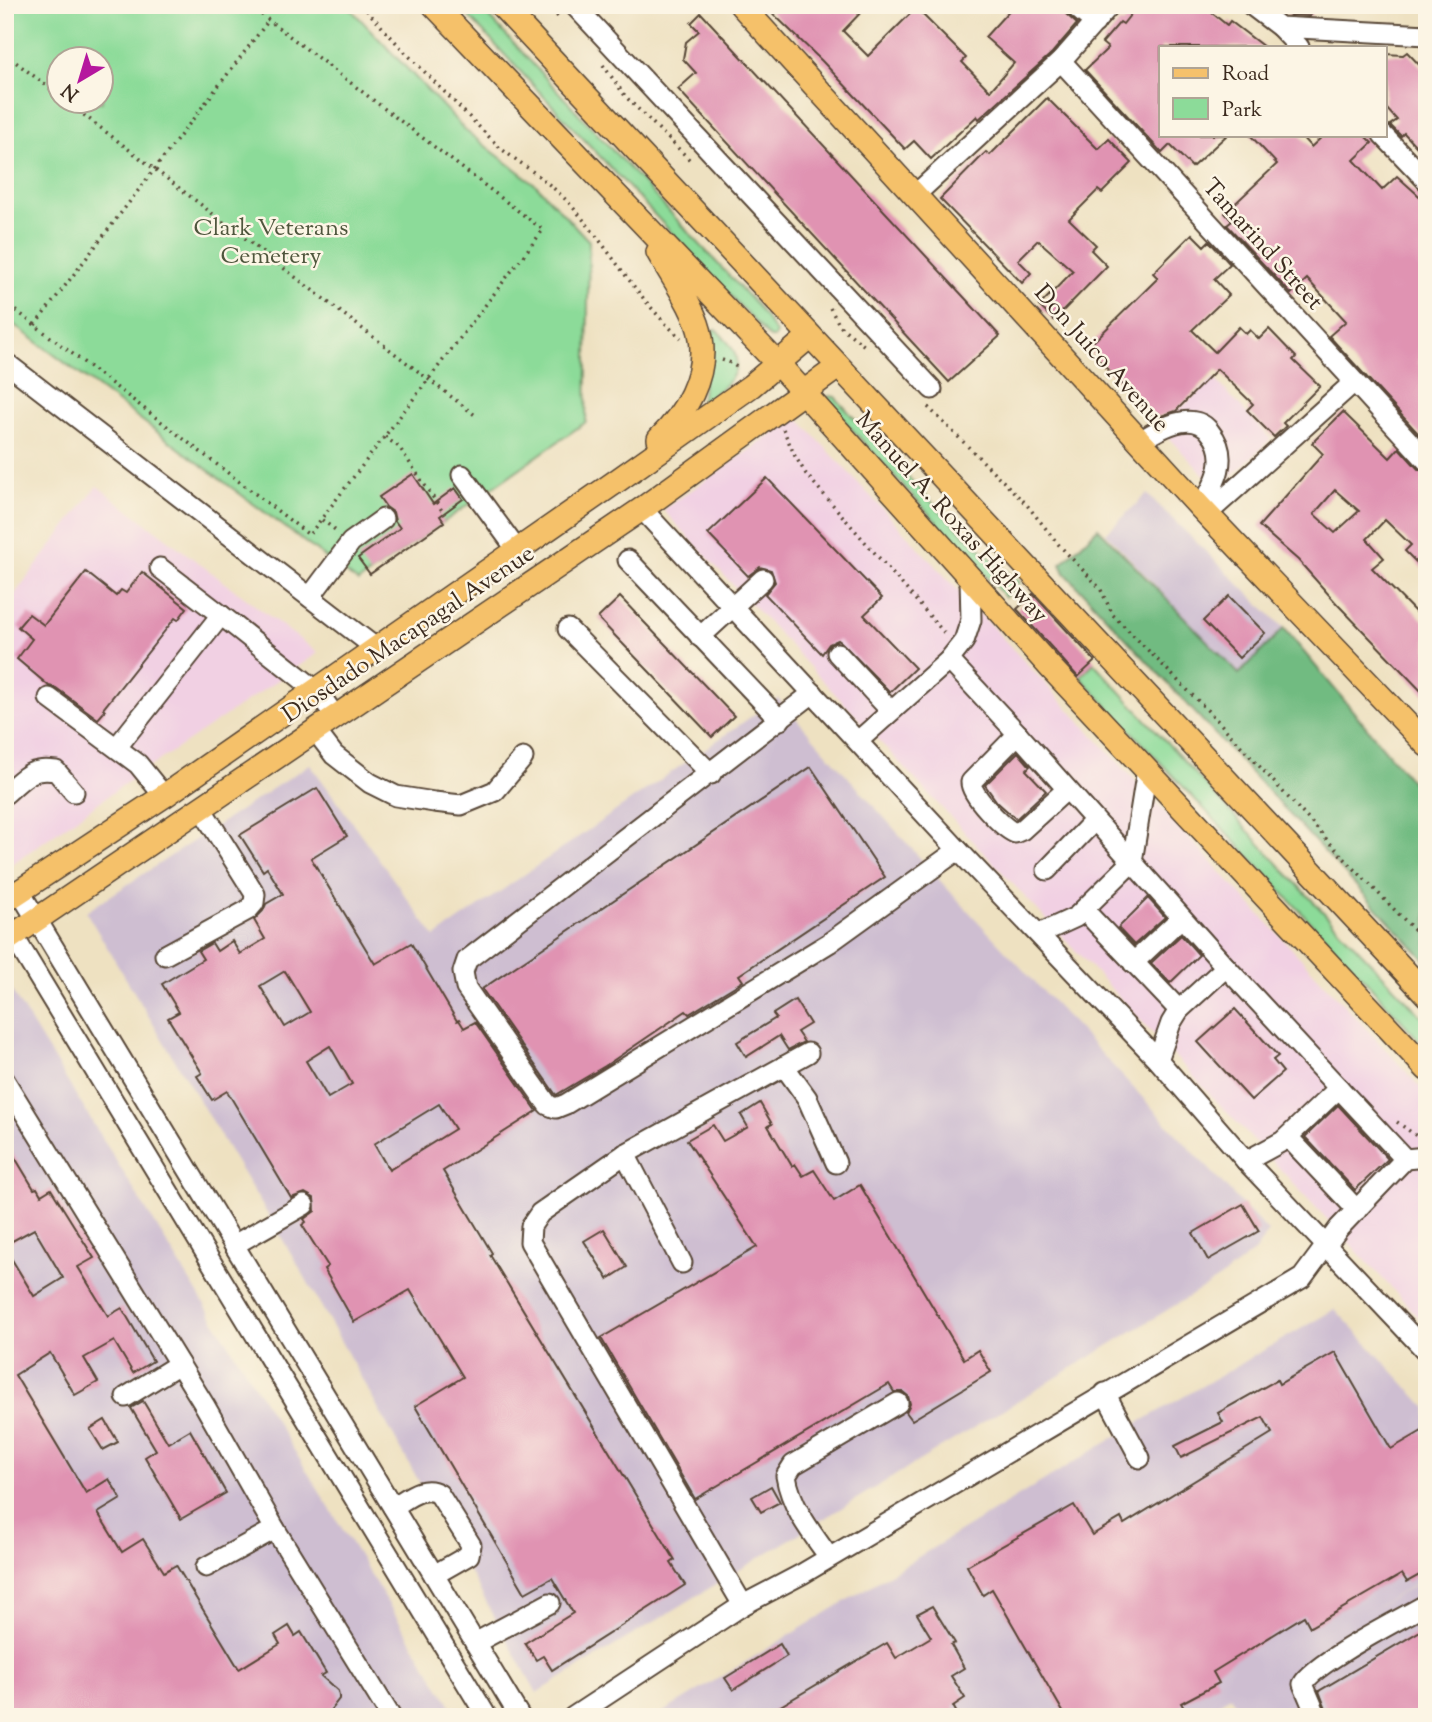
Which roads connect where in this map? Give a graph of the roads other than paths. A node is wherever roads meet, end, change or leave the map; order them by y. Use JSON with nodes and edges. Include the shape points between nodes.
{"nodes":[{"id":1,"x":434,"y":5,"type":"edge"},
{"id":2,"x":501,"y":5,"type":"edge"},
{"id":3,"x":741,"y":5,"type":"edge"},
{"id":4,"x":1073,"y":5,"type":"edge"},
{"id":5,"x":1110,"y":5,"type":"edge"},
{"id":6,"x":1251,"y":5,"type":"edge"},
{"id":7,"x":569,"y":14,"type":"edge"},
{"id":8,"x":1095,"y":23,"type":"junction"},
{"id":9,"x":1280,"y":27,"type":"junction"},
{"id":10,"x":1427,"y":35,"type":"edge"},
{"id":11,"x":1298,"y":46,"type":"edge"},
{"id":12,"x":1062,"y":61,"type":"junction"},
{"id":13,"x":1384,"y":136,"type":"edge"},
{"id":14,"x":1427,"y":181,"type":"edge"},
{"id":15,"x":916,"y":194,"type":"junction"},
{"id":16,"x":642,"y":223,"type":"junction"},
{"id":17,"x":810,"y":336,"type":"junction"},
{"id":18,"x":5,"y":362,"type":"edge"},
{"id":19,"x":778,"y":364,"type":"junction"},
{"id":20,"x":838,"y":367,"type":"junction"},
{"id":21,"x":1353,"y":383,"type":"junction"},
{"id":22,"x":805,"y":393,"type":"junction"},
{"id":23,"x":926,"y":394,"type":"road end"},
{"id":24,"x":1140,"y":441,"type":"junction"},
{"id":25,"x":1427,"y":461,"type":"edge"},
{"id":26,"x":462,"y":475,"type":"dead end"},
{"id":27,"x":614,"y":483,"type":"junction"},
{"id":28,"x":642,"y":509,"type":"junction"},
{"id":29,"x":1204,"y":511,"type":"junction"},
{"id":30,"x":383,"y":519,"type":"dead end"},
{"id":31,"x":517,"y":550,"type":"junction"},
{"id":32,"x":628,"y":560,"type":"dead end"},
{"id":33,"x":160,"y":568,"type":"dead end"},
{"id":34,"x":763,"y":579,"type":"dead end"},
{"id":35,"x":970,"y":579,"type":"junction"},
{"id":36,"x":310,"y":597,"type":"junction"},
{"id":37,"x":733,"y":607,"type":"junction"},
{"id":38,"x":221,"y":615,"type":"junction"},
{"id":39,"x":568,"y":629,"type":"dead end"},
{"id":40,"x":700,"y":637,"type":"junction"},
{"id":41,"x":377,"y":649,"type":"junction"},
{"id":42,"x":837,"y":653,"type":"dead end"},
{"id":43,"x":948,"y":660,"type":"junction"},
{"id":44,"x":317,"y":691,"type":"junction"},
{"id":45,"x":813,"y":693,"type":"junction"},
{"id":46,"x":49,"y":698,"type":"dead end"},
{"id":47,"x":891,"y":711,"type":"junction"},
{"id":48,"x":335,"y":716,"type":"junction"},
{"id":49,"x":780,"y":720,"type":"junction"},
{"id":50,"x":315,"y":730,"type":"junction"},
{"id":51,"x":1018,"y":734,"type":"junction"},
{"id":52,"x":858,"y":741,"type":"junction"},
{"id":53,"x":1427,"y":745,"type":"edge"},
{"id":54,"x":117,"y":747,"type":"junction"},
{"id":55,"x":523,"y":758,"type":"dead end"},
{"id":56,"x":1147,"y":769,"type":"junction"},
{"id":57,"x":710,"y":774,"type":"junction"},
{"id":58,"x":1066,"y":790,"type":"junction"},
{"id":59,"x":74,"y":792,"type":"dead end"},
{"id":60,"x":5,"y":794,"type":"edge"},
{"id":61,"x":164,"y":796,"type":"junction"},
{"id":62,"x":201,"y":808,"type":"junction"},
{"id":63,"x":1094,"y":821,"type":"junction"},
{"id":64,"x":958,"y":850,"type":"junction"},
{"id":65,"x":1132,"y":862,"type":"junction"},
{"id":66,"x":1047,"y":870,"type":"dead end"},
{"id":67,"x":13,"y":896,"type":"edge"},
{"id":68,"x":1084,"y":910,"type":"junction"},
{"id":69,"x":1181,"y":918,"type":"junction"},
{"id":70,"x":37,"y":919,"type":"junction"},
{"id":71,"x":8,"y":933,"type":"edge"},
{"id":72,"x":1039,"y":934,"type":"junction"},
{"id":73,"x":165,"y":955,"type":"dead end"},
{"id":74,"x":1133,"y":963,"type":"junction"},
{"id":75,"x":1226,"y":967,"type":"junction"},
{"id":76,"x":1427,"y":995,"type":"edge"},
{"id":77,"x":1179,"y":1010,"type":"junction"},
{"id":78,"x":808,"y":1053,"type":"dead end"},
{"id":79,"x":1158,"y":1060,"type":"junction"},
{"id":80,"x":784,"y":1066,"type":"junction"},
{"id":81,"x":1427,"y":1069,"type":"edge"},
{"id":82,"x":5,"y":1080,"type":"edge"},
{"id":83,"x":1339,"y":1088,"type":"junction"},
{"id":84,"x":1288,"y":1137,"type":"junction"},
{"id":85,"x":625,"y":1154,"type":"junction"},
{"id":86,"x":1427,"y":1157,"type":"edge"},
{"id":87,"x":1405,"y":1159,"type":"junction"},
{"id":88,"x":1246,"y":1161,"type":"junction"},
{"id":89,"x":836,"y":1163,"type":"dead end"},
{"id":90,"x":304,"y":1205,"type":"dead end"},
{"id":91,"x":1357,"y":1210,"type":"junction"},
{"id":92,"x":234,"y":1245,"type":"junction"},
{"id":93,"x":1328,"y":1245,"type":"junction"},
{"id":94,"x":682,"y":1263,"type":"dead end"},
{"id":95,"x":1427,"y":1352,"type":"edge"},
{"id":96,"x":179,"y":1364,"type":"junction"},
{"id":97,"x":1105,"y":1393,"type":"junction"},
{"id":98,"x":125,"y":1397,"type":"dead end"},
{"id":99,"x":898,"y":1403,"type":"dead end"},
{"id":100,"x":1140,"y":1458,"type":"dead end"},
{"id":101,"x":393,"y":1507,"type":"junction"},
{"id":102,"x":275,"y":1529,"type":"junction"},
{"id":103,"x":830,"y":1557,"type":"junction"},
{"id":104,"x":206,"y":1567,"type":"dead end"},
{"id":105,"x":434,"y":1575,"type":"junction"},
{"id":106,"x":550,"y":1603,"type":"dead end"},
{"id":107,"x":1427,"y":1604,"type":"edge"},
{"id":108,"x":743,"y":1605,"type":"junction"},
{"id":109,"x":475,"y":1643,"type":"junction"},
{"id":110,"x":391,"y":1717,"type":"edge"},
{"id":111,"x":487,"y":1717,"type":"edge"},
{"id":112,"x":520,"y":1717,"type":"edge"},
{"id":113,"x":573,"y":1717,"type":"edge"},
{"id":114,"x":1317,"y":1717,"type":"edge"}],
"edges":[{"from":1,"to":16,"type":"main road","name":"Manuel A. Roxas Highway"},
{"from":2,"to":17,"type":"main road","name":"Manuel A. Roxas Highway"},
{"from":3,"to":15,"type":"main road","name":"Don Juico Avenue"},
{"from":4,"to":8,"type":"street"},
{"from":5,"to":8,"type":"street"},
{"from":6,"to":9,"type":"street"},
{"from":7,"to":23,"type":"street"},
{"from":8,"to":12,"type":"street"},
{"from":9,"to":10,"type":"street"},
{"from":9,"to":11,"type":"street"},
{"from":12,"to":15,"type":"street"},
{"from":12,"to":21,"type":"street","name":"Tamarind Street"},
{"from":13,"to":14,"type":"street"},
{"from":15,"to":24,"type":"main road","name":"Don Juico Avenue"},
{"from":16,"to":19,"type":"main road","name":"Manuel A. Roxas Highway"},
{"from":16,"to":27,"type":"main road","via":[[694,315],[701,353],[695,387],[677,422]]},
{"from":17,"to":19,"type":"main road","name":"Diosdado Macapagal Avenue"},
{"from":17,"to":20,"type":"main road","name":"Manuel A. Roxas Highway"},
{"from":18,"to":36,"type":"street"},
{"from":19,"to":22,"type":"main road","name":"Manuel A. Roxas Highway"},
{"from":19,"to":27,"type":"main road","name":"Diosdado Macapagal Avenue"},
{"from":20,"to":22,"type":"main road","name":"Diosdado Macapagal Avenue"},
{"from":20,"to":76,"type":"main road","name":"Manuel A. Roxas Highway"},
{"from":21,"to":25,"type":"street","name":"Tamarind Street"},
{"from":21,"to":29,"type":"street"},
{"from":22,"to":28,"type":"main road","name":"Diosdado Macapagal Avenue"},
{"from":22,"to":35,"type":"main road","name":"Manuel A. Roxas Highway"},
{"from":24,"to":29,"type":"main road","name":"Don Juico Avenue"},
{"from":24,"to":29,"type":"street","via":[[1182,421],[1206,427],[1221,452],[1220,470]]},
{"from":26,"to":31,"type":"street"},
{"from":27,"to":31,"type":"main road","name":"Diosdado Macapagal Avenue"},
{"from":28,"to":37,"type":"street"},
{"from":28,"to":48,"type":"main road","name":"Diosdado Macapagal Avenue"},
{"from":29,"to":53,"type":"main road","name":"Don Juico Avenue"},
{"from":30,"to":36,"type":"street","via":[[351,542]]},
{"from":31,"to":41,"type":"main road","name":"Diosdado Macapagal Avenue"},
{"from":32,"to":40,"type":"street"},
{"from":33,"to":38,"type":"street"},
{"from":34,"to":37,"type":"street"},
{"from":35,"to":43,"type":"street","via":[[970,628]]},
{"from":35,"to":56,"type":"main road","name":"Manuel A. Roxas Highway"},
{"from":36,"to":41,"type":"street"},
{"from":37,"to":40,"type":"street"},
{"from":37,"to":45,"type":"street"},
{"from":38,"to":44,"type":"street"},
{"from":38,"to":54,"type":"street"},
{"from":39,"to":57,"type":"street"},
{"from":40,"to":49,"type":"street"},
{"from":41,"to":44,"type":"main road","name":"Diosdado Macapagal Avenue"},
{"from":42,"to":47,"type":"street"},
{"from":43,"to":47,"type":"street"},
{"from":43,"to":51,"type":"street"},
{"from":44,"to":48,"type":"street"},
{"from":44,"to":61,"type":"main road","name":"Diosdado Macapagal Avenue"},
{"from":45,"to":49,"type":"street"},
{"from":45,"to":52,"type":"street"},
{"from":46,"to":54,"type":"street"},
{"from":47,"to":52,"type":"street"},
{"from":48,"to":50,"type":"main road","name":"Diosdado Macapagal Avenue"},
{"from":49,"to":57,"type":"street"},
{"from":50,"to":55,"type":"street","via":[[334,755],[370,783],[396,796],[434,802],[461,805],[495,792]]},
{"from":50,"to":62,"type":"main road","name":"Diosdado Macapagal Avenue"},
{"from":51,"to":58,"type":"street"},
{"from":51,"to":58,"type":"street","via":[[971,782],[973,792],[1015,833]]},
{"from":52,"to":64,"type":"street"},
{"from":54,"to":61,"type":"street"},
{"from":56,"to":65,"type":"street"},
{"from":56,"to":81,"type":"main road","name":"Manuel A. Roxas Highway"},
{"from":57,"to":64,"type":"street","via":[[467,960],[463,972],[466,988],[548,1105],[566,1104],[829,943]]},
{"from":58,"to":63,"type":"street"},
{"from":59,"to":60,"type":"street","via":[[55,771],[43,769],[29,772]]},
{"from":61,"to":67,"type":"main road","name":"Diosdado Macapagal Avenue"},
{"from":62,"to":70,"type":"main road","name":"Diosdado Macapagal Avenue"},
{"from":62,"to":73,"type":"street","via":[[255,894],[254,902],[248,910]]},
{"from":63,"to":65,"type":"street"},
{"from":63,"to":66,"type":"street"},
{"from":64,"to":72,"type":"street"},
{"from":65,"to":68,"type":"street"},
{"from":65,"to":69,"type":"street"},
{"from":67,"to":70,"type":"street"},
{"from":68,"to":72,"type":"street"},
{"from":68,"to":74,"type":"street"},
{"from":69,"to":74,"type":"street"},
{"from":69,"to":75,"type":"street"},
{"from":70,"to":71,"type":"main road","name":"Diosdado Macapagal Avenue"},
{"from":70,"to":92,"type":"street"},
{"from":71,"to":111,"type":"street"},
{"from":72,"to":79,"type":"street"},
{"from":74,"to":77,"type":"street"},
{"from":75,"to":77,"type":"street"},
{"from":75,"to":83,"type":"street"},
{"from":77,"to":79,"type":"street"},
{"from":78,"to":80,"type":"street"},
{"from":79,"to":88,"type":"street"},
{"from":80,"to":85,"type":"street"},
{"from":80,"to":89,"type":"street","via":[[807,1098]]},
{"from":82,"to":96,"type":"street"},
{"from":83,"to":84,"type":"street"},
{"from":83,"to":87,"type":"street"},
{"from":84,"to":88,"type":"street"},
{"from":84,"to":91,"type":"street"},
{"from":85,"to":94,"type":"street"},
{"from":85,"to":108,"type":"street","via":[[540,1213],[531,1226],[530,1242]]},
{"from":86,"to":87,"type":"street"},
{"from":87,"to":91,"type":"street"},
{"from":88,"to":93,"type":"street"},
{"from":90,"to":92,"type":"street"},
{"from":91,"to":93,"type":"street"},
{"from":92,"to":101,"type":"street"},
{"from":93,"to":95,"type":"street"},
{"from":93,"to":97,"type":"street","via":[[1302,1278]]},
{"from":96,"to":98,"type":"street"},
{"from":96,"to":102,"type":"street"},
{"from":97,"to":100,"type":"street"},
{"from":97,"to":103,"type":"street"},
{"from":99,"to":103,"type":"street","via":[[793,1465],[786,1476],[804,1523]]},
{"from":101,"to":105,"type":"street"},
{"from":101,"to":105,"type":"street","via":[[433,1490],[471,1545],[469,1555]]},
{"from":102,"to":104,"type":"street"},
{"from":102,"to":110,"type":"street"},
{"from":103,"to":108,"type":"street"},
{"from":105,"to":109,"type":"street"},
{"from":106,"to":109,"type":"street"},
{"from":107,"to":114,"type":"street","via":[[1306,1677],[1303,1684]]},
{"from":108,"to":113,"type":"street"},
{"from":109,"to":112,"type":"street"}]}
